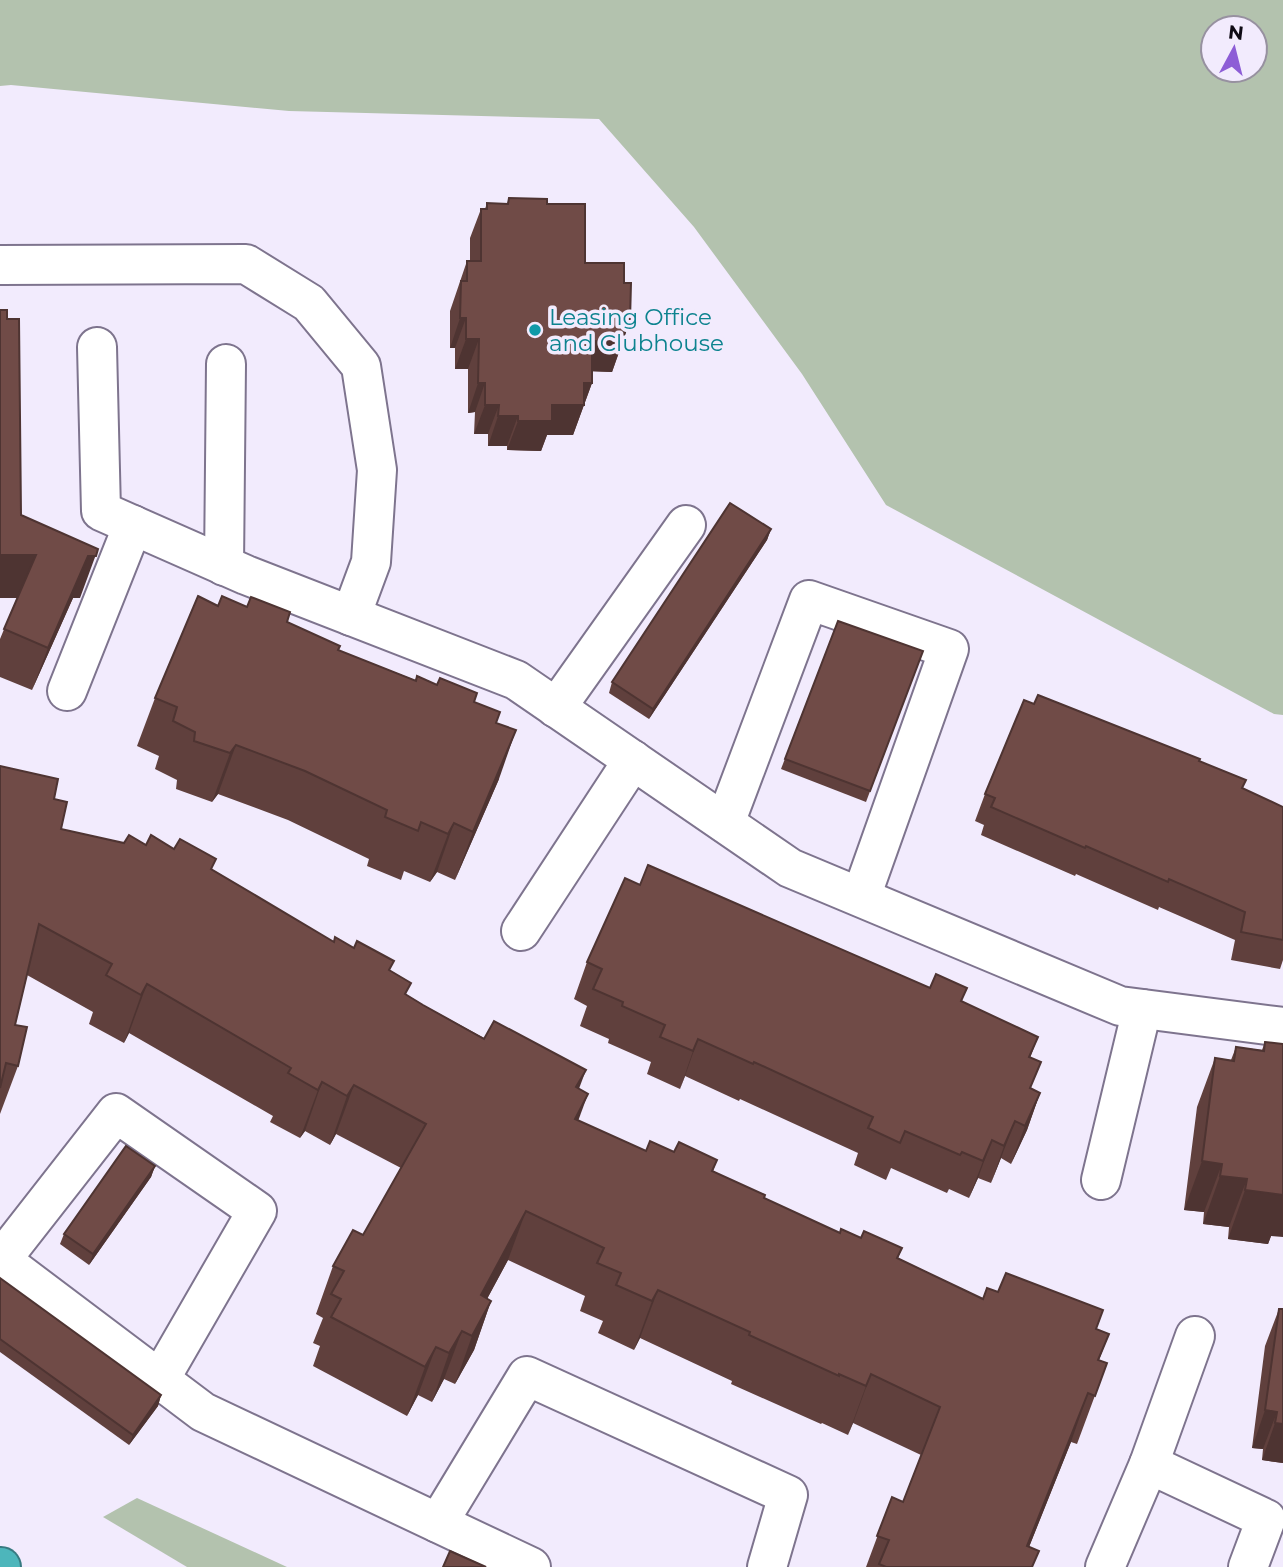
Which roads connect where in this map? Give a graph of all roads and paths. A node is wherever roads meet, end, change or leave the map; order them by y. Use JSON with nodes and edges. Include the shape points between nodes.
{"nodes":[{"id":1,"x":0,"y":265,"type":"edge"},
{"id":2,"x":97,"y":347,"type":"dead end"},
{"id":3,"x":226,"y":364,"type":"dead end"},
{"id":4,"x":133,"y":525,"type":"junction"},
{"id":5,"x":686,"y":525,"type":"dead end"},
{"id":6,"x":224,"y":566,"type":"junction"},
{"id":7,"x":351,"y":616,"type":"junction"},
{"id":8,"x":67,"y":691,"type":"dead end"},
{"id":9,"x":556,"y":708,"type":"junction"},
{"id":10,"x":633,"y":760,"type":"junction"},
{"id":11,"x":725,"y":823,"type":"junction"},
{"id":12,"x":861,"y":897,"type":"junction"},
{"id":13,"x":521,"y":931,"type":"dead end"},
{"id":14,"x":1142,"y":1009,"type":"junction"},
{"id":15,"x":1283,"y":1027,"type":"edge"},
{"id":16,"x":1101,"y":1180,"type":"dead end"},
{"id":17,"x":1,"y":1259,"type":"edge"},
{"id":18,"x":1195,"y":1336,"type":"dead end"},
{"id":19,"x":160,"y":1379,"type":"junction"},
{"id":20,"x":1149,"y":1464,"type":"junction"},
{"id":21,"x":438,"y":1523,"type":"junction"},
{"id":22,"x":531,"y":1567,"type":"edge"},
{"id":23,"x":767,"y":1567,"type":"edge"},
{"id":24,"x":1105,"y":1567,"type":"edge"},
{"id":25,"x":1248,"y":1567,"type":"edge"}],
"edges":[{"from":1,"to":7,"type":"lane","via":[[246,264],[309,303],[361,366],[377,470],[371,562]]},
{"from":2,"to":4,"type":"lane","via":[[101,511]]},
{"from":3,"to":6,"type":"lane"},
{"from":4,"to":6,"type":"lane"},
{"from":4,"to":8,"type":"lane"},
{"from":5,"to":9,"type":"lane"},
{"from":6,"to":7,"type":"lane"},
{"from":7,"to":9,"type":"lane","via":[[516,680]]},
{"from":9,"to":10,"type":"lane"},
{"from":10,"to":11,"type":"lane"},
{"from":10,"to":13,"type":"lane"},
{"from":11,"to":12,"type":"lane","via":[[790,868]]},
{"from":11,"to":12,"type":"lane","via":[[809,600],[949,649]]},
{"from":12,"to":14,"type":"lane","via":[[1120,1006]]},
{"from":14,"to":15,"type":"lane"},
{"from":14,"to":16,"type":"lane"},
{"from":17,"to":19,"type":"lane"},
{"from":17,"to":19,"type":"lane","via":[[116,1113],[257,1211]]},
{"from":18,"to":20,"type":"lane"},
{"from":19,"to":21,"type":"lane","via":[[203,1412]]},
{"from":20,"to":24,"type":"lane"},
{"from":20,"to":25,"type":"lane","via":[[1266,1519]]},
{"from":21,"to":22,"type":"lane"},
{"from":21,"to":23,"type":"lane","via":[[527,1376],[788,1495]]}]}
